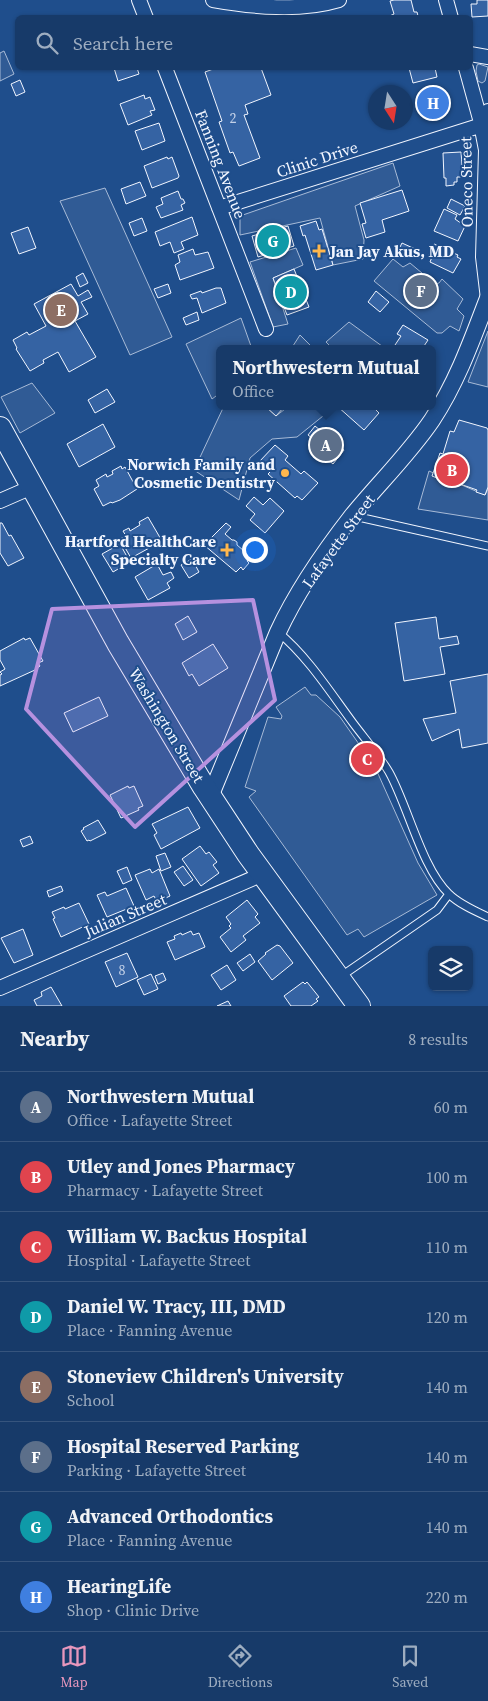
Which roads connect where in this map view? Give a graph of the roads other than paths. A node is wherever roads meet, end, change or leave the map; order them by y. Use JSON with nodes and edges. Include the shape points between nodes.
{"nodes":[{"id":1,"x":139,"y":0,"type":"edge"},
{"id":2,"x":213,"y":0,"type":"edge"},
{"id":3,"x":339,"y":0,"type":"edge"},
{"id":4,"x":446,"y":0,"type":"edge"},
{"id":5,"x":145,"y":15,"type":"edge"},
{"id":6,"x":450,"y":15,"type":"edge"},
{"id":7,"x":473,"y":54,"type":"edge"},
{"id":8,"x":488,"y":57,"type":"edge"},
{"id":9,"x":166,"y":70,"type":"edge"},
{"id":10,"x":467,"y":70,"type":"edge"},
{"id":11,"x":488,"y":111,"type":"edge"},
{"id":12,"x":482,"y":125,"type":"junction"},
{"id":13,"x":219,"y":208,"type":"junction"},
{"id":14,"x":488,"y":299,"type":"edge"},
{"id":15,"x":266,"y":329,"type":"dead end"},
{"id":16,"x":0,"y":428,"type":"edge"},
{"id":17,"x":32,"y":487,"type":"junction"},
{"id":18,"x":0,"y":501,"type":"edge"},
{"id":19,"x":352,"y":516,"type":"junction"},
{"id":20,"x":488,"y":546,"type":"edge"},
{"id":21,"x":278,"y":632,"type":"junction"},
{"id":22,"x":210,"y":796,"type":"junction"},
{"id":23,"x":263,"y":874,"type":"junction"},
{"id":24,"x":449,"y":894,"type":"junction"},
{"id":25,"x":488,"y":917,"type":"edge"},
{"id":26,"x":339,"y":978,"type":"junction"},
{"id":27,"x":0,"y":988,"type":"edge"},
{"id":28,"x":360,"y":1006,"type":"edge"}],
"edges":[{"from":1,"to":5,"type":"street"},
{"from":2,"to":3,"type":"street","via":[[293,7]]},
{"from":4,"to":6,"type":"street"},
{"from":7,"to":8,"type":"street"},
{"from":9,"to":13,"type":"street","name":"Fanning Avenue"},
{"from":10,"to":12,"type":"street","name":"Oneco Street"},
{"from":11,"to":12,"type":"street"},
{"from":12,"to":13,"type":"street","name":"Clinic Drive"},
{"from":12,"to":14,"type":"street","name":"Oneco Street","via":[[486,161],[483,264]]},
{"from":13,"to":15,"type":"street","name":"Fanning Avenue"},
{"from":14,"to":19,"type":"street","name":"Lafayette Street","via":[[460,370],[440,407],[413,445]]},
{"from":16,"to":17,"type":"highway","name":"Washington Street"},
{"from":17,"to":18,"type":"street"},
{"from":17,"to":22,"type":"highway","name":"Washington Street","via":[[118,643]]},
{"from":19,"to":20,"type":"lane"},
{"from":19,"to":21,"type":"street","name":"Lafayette Street","via":[[313,571]]},
{"from":21,"to":22,"type":"street","name":"Lafayette Street"},
{"from":21,"to":24,"type":"lane","via":[[331,693],[388,771],[428,863]]},
{"from":22,"to":23,"type":"highway","name":"Washington Street"},
{"from":23,"to":26,"type":"highway","name":"Washington Street"},
{"from":23,"to":27,"type":"street","name":"Julian Street"},
{"from":24,"to":25,"type":"lane"},
{"from":24,"to":26,"type":"lane","via":[[437,910]]},
{"from":26,"to":28,"type":"highway","name":"Washington Street"}]}
